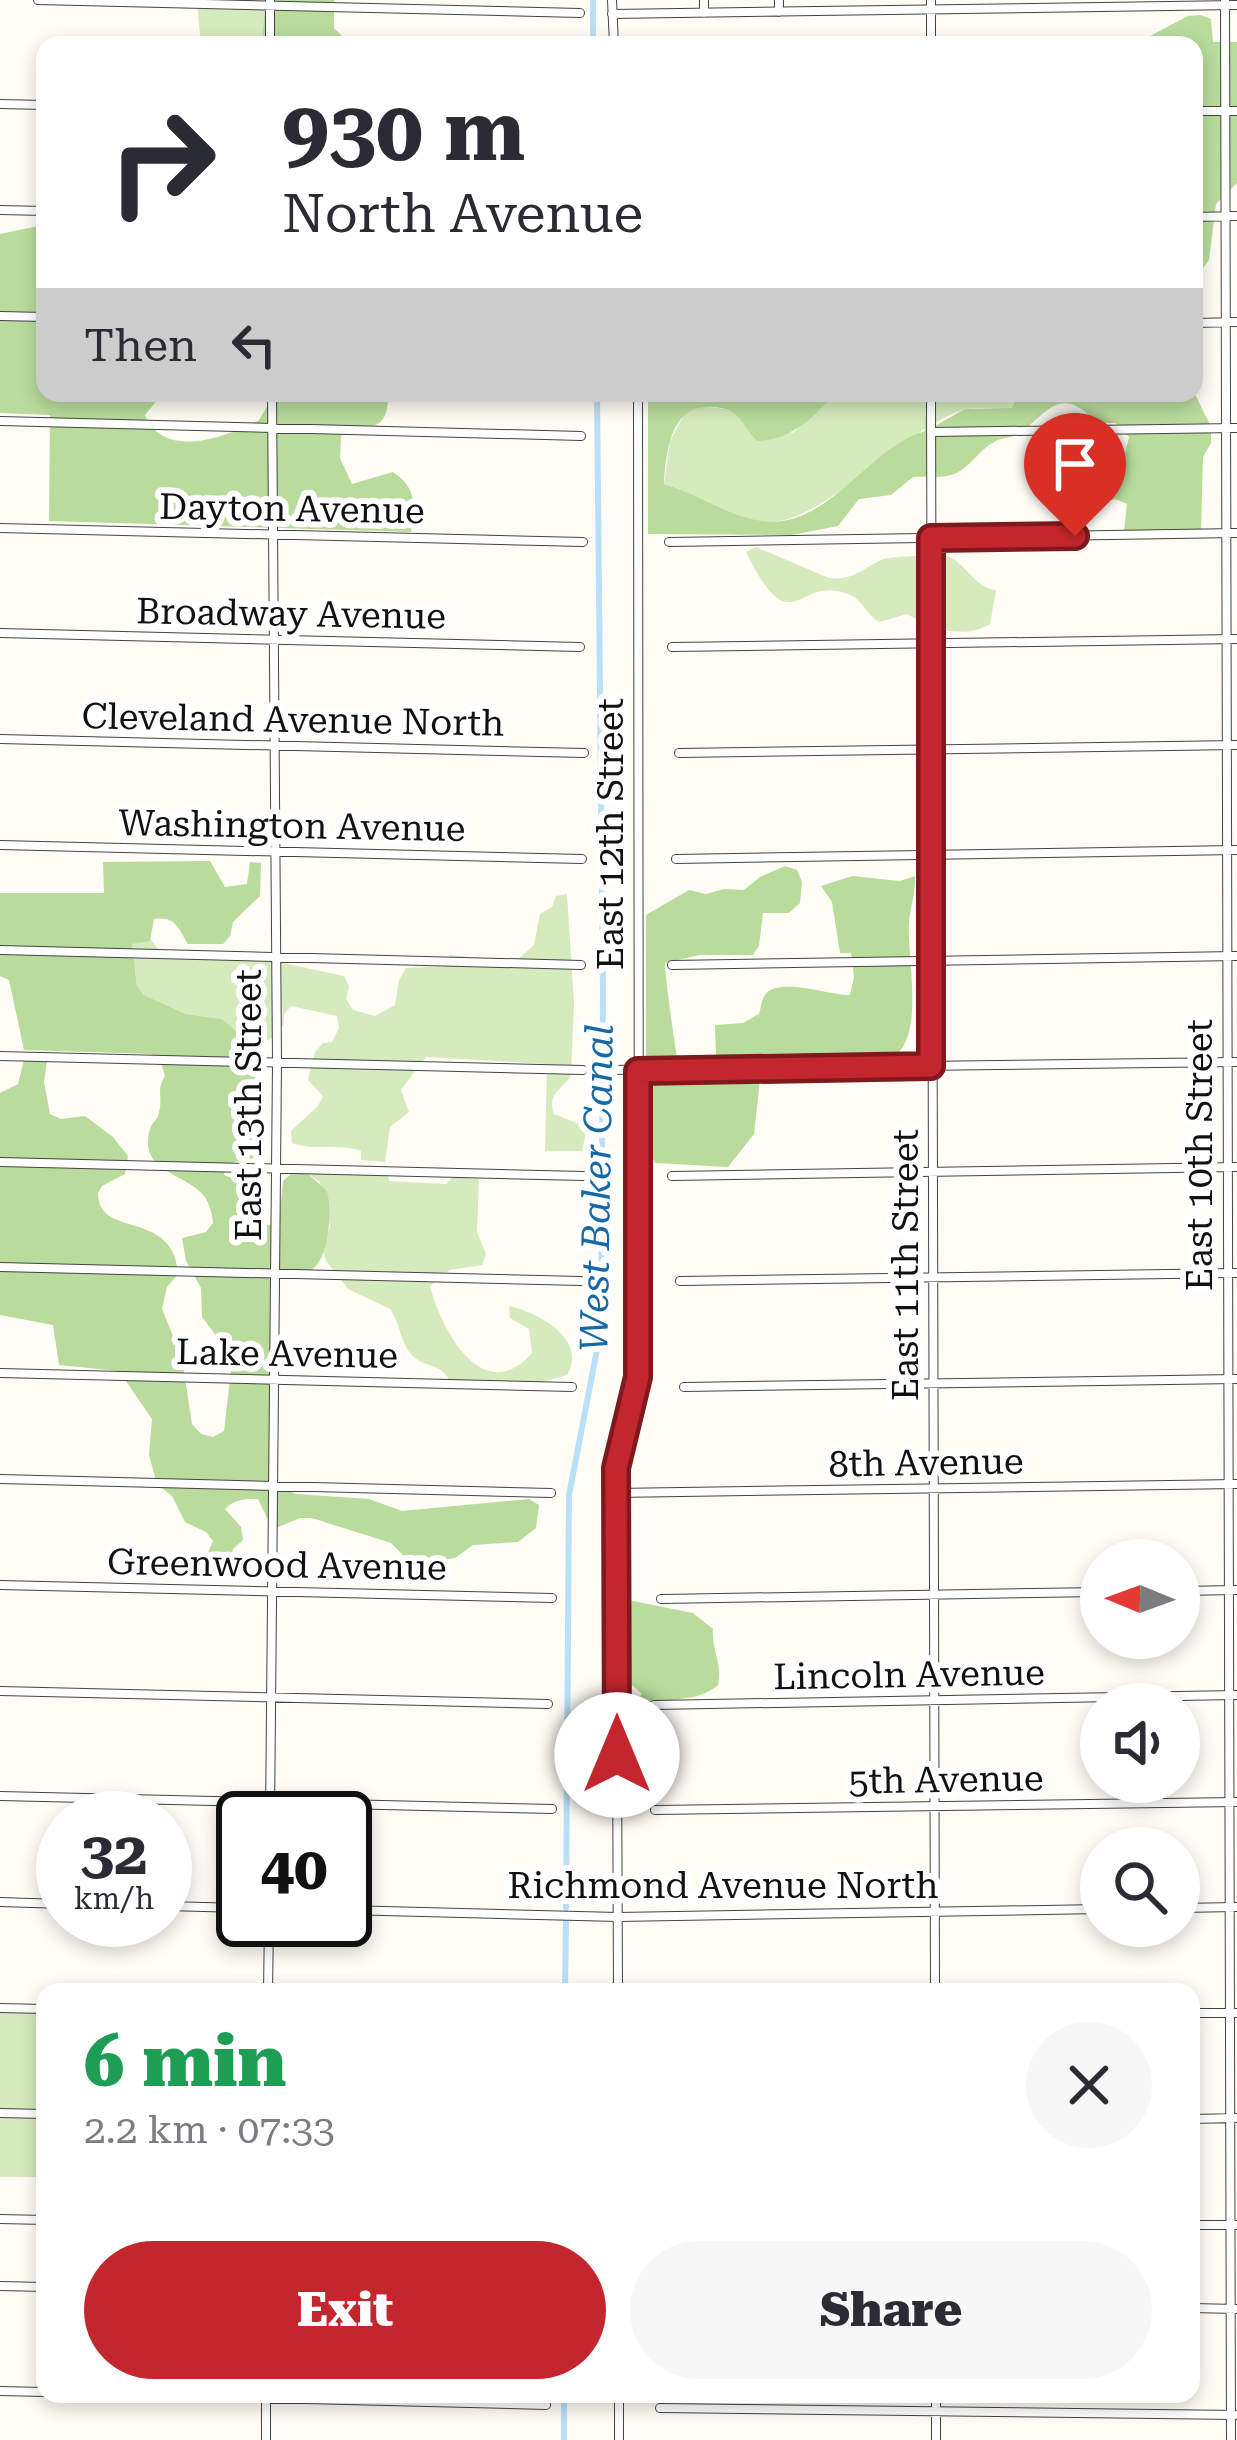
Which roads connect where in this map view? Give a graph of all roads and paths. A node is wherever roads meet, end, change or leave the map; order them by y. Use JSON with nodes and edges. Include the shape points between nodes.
{"nodes":[{"id":1,"x":38,"y":0,"type":"edge"},
{"id":2,"x":612,"y":0,"type":"edge"},
{"id":3,"x":704,"y":0,"type":"edge"},
{"id":4,"x":779,"y":0,"type":"edge"},
{"id":5,"x":270,"y":3,"type":"edge"},
{"id":6,"x":1150,"y":3,"type":"edge"},
{"id":7,"x":1225,"y":3,"type":"edge"},
{"id":8,"x":998,"y":4,"type":"edge"},
{"id":9,"x":1074,"y":4,"type":"edge"},
{"id":10,"x":931,"y":5,"type":"edge"},
{"id":11,"x":1237,"y":5,"type":"edge"},
{"id":12,"x":855,"y":6,"type":"edge"},
{"id":13,"x":779,"y":12,"type":"junction"},
{"id":14,"x":580,"y":13,"type":"dead end"},
{"id":15,"x":704,"y":13,"type":"junction"},
{"id":16,"x":612,"y":14,"type":"junction"},
{"id":17,"x":270,"y":36,"type":"edge"},
{"id":18,"x":613,"y":36,"type":"edge"},
{"id":19,"x":931,"y":36,"type":"edge"},
{"id":20,"x":0,"y":104,"type":"edge"},
{"id":21,"x":36,"y":105,"type":"edge"},
{"id":22,"x":1203,"y":111,"type":"edge"},
{"id":23,"x":1225,"y":111,"type":"junction"},
{"id":24,"x":1237,"y":111,"type":"edge"},
{"id":25,"x":0,"y":210,"type":"edge"},
{"id":26,"x":36,"y":212,"type":"edge"},
{"id":27,"x":1225,"y":216,"type":"junction"},
{"id":28,"x":1237,"y":216,"type":"edge"},
{"id":29,"x":1203,"y":217,"type":"edge"},
{"id":30,"x":0,"y":316,"type":"edge"},
{"id":31,"x":36,"y":317,"type":"edge"},
{"id":32,"x":1203,"y":322,"type":"edge"},
{"id":33,"x":1225,"y":322,"type":"junction"},
{"id":34,"x":1237,"y":322,"type":"edge"},
{"id":35,"x":272,"y":402,"type":"edge"},
{"id":36,"x":638,"y":402,"type":"edge"},
{"id":37,"x":931,"y":402,"type":"edge"},
{"id":38,"x":0,"y":422,"type":"edge"},
{"id":39,"x":273,"y":428,"type":"junction"},
{"id":40,"x":1225,"y":428,"type":"junction"},
{"id":41,"x":1237,"y":428,"type":"edge"},
{"id":42,"x":931,"y":433,"type":"junction"},
{"id":43,"x":581,"y":436,"type":"dead end"},
{"id":44,"x":0,"y":528,"type":"edge"},
{"id":45,"x":1225,"y":533,"type":"junction"},
{"id":46,"x":1237,"y":533,"type":"edge"},
{"id":47,"x":273,"y":534,"type":"junction"},
{"id":48,"x":931,"y":538,"type":"junction"},
{"id":49,"x":583,"y":542,"type":"dead end"},
{"id":50,"x":669,"y":542,"type":"dead end"},
{"id":51,"x":0,"y":633,"type":"edge"},
{"id":52,"x":1225,"y":639,"type":"junction"},
{"id":53,"x":1237,"y":639,"type":"edge"},
{"id":54,"x":274,"y":640,"type":"junction"},
{"id":55,"x":931,"y":644,"type":"junction"},
{"id":56,"x":580,"y":647,"type":"dead end"},
{"id":57,"x":672,"y":647,"type":"dead end"},
{"id":58,"x":0,"y":739,"type":"edge"},
{"id":59,"x":1225,"y":745,"type":"junction"},
{"id":60,"x":1237,"y":745,"type":"edge"},
{"id":61,"x":274,"y":746,"type":"junction"},
{"id":62,"x":931,"y":749,"type":"junction"},
{"id":63,"x":584,"y":753,"type":"dead end"},
{"id":64,"x":679,"y":753,"type":"dead end"},
{"id":65,"x":0,"y":844,"type":"edge"},
{"id":66,"x":1225,"y":850,"type":"junction"},
{"id":67,"x":1237,"y":850,"type":"edge"},
{"id":68,"x":275,"y":851,"type":"junction"},
{"id":69,"x":931,"y":855,"type":"junction"},
{"id":70,"x":582,"y":859,"type":"dead end"},
{"id":71,"x":676,"y":859,"type":"dead end"},
{"id":72,"x":0,"y":950,"type":"edge"},
{"id":73,"x":1225,"y":956,"type":"junction"},
{"id":74,"x":1237,"y":956,"type":"edge"},
{"id":75,"x":276,"y":957,"type":"junction"},
{"id":76,"x":931,"y":961,"type":"junction"},
{"id":77,"x":580,"y":964,"type":"dead end"},
{"id":78,"x":672,"y":964,"type":"dead end"},
{"id":79,"x":0,"y":1056,"type":"edge"},
{"id":80,"x":1225,"y":1062,"type":"junction"},
{"id":81,"x":1237,"y":1062,"type":"edge"},
{"id":82,"x":277,"y":1063,"type":"junction"},
{"id":83,"x":931,"y":1066,"type":"junction"},
{"id":84,"x":583,"y":1070,"type":"dead end"},
{"id":85,"x":608,"y":1070,"type":"dead end"},
{"id":86,"x":638,"y":1071,"type":"junction"},
{"id":87,"x":0,"y":1162,"type":"edge"},
{"id":88,"x":1231,"y":1167,"type":"edge"},
{"id":89,"x":276,"y":1168,"type":"junction"},
{"id":90,"x":932,"y":1172,"type":"junction"},
{"id":91,"x":584,"y":1176,"type":"dead end"},
{"id":92,"x":672,"y":1176,"type":"dead end"},
{"id":93,"x":0,"y":1268,"type":"edge"},
{"id":94,"x":274,"y":1274,"type":"junction"},
{"id":95,"x":1232,"y":1274,"type":"edge"},
{"id":96,"x":932,"y":1277,"type":"junction"},
{"id":97,"x":680,"y":1281,"type":"dead end"},
{"id":98,"x":581,"y":1282,"type":"dead end"},
{"id":99,"x":0,"y":1373,"type":"edge"},
{"id":100,"x":1232,"y":1379,"type":"edge"},
{"id":101,"x":274,"y":1380,"type":"junction"},
{"id":102,"x":932,"y":1383,"type":"junction"},
{"id":103,"x":572,"y":1387,"type":"dead end"},
{"id":104,"x":684,"y":1387,"type":"dead end"},
{"id":105,"x":0,"y":1479,"type":"edge"},
{"id":106,"x":1232,"y":1484,"type":"edge"},
{"id":107,"x":273,"y":1485,"type":"junction"},
{"id":108,"x":933,"y":1489,"type":"junction"},
{"id":109,"x":551,"y":1493,"type":"dead end"},
{"id":110,"x":615,"y":1493,"type":"junction"},
{"id":111,"x":0,"y":1585,"type":"edge"},
{"id":112,"x":1232,"y":1590,"type":"edge"},
{"id":113,"x":272,"y":1591,"type":"junction"},
{"id":114,"x":1200,"y":1591,"type":"edge"},
{"id":115,"x":1080,"y":1592,"type":"edge"},
{"id":116,"x":933,"y":1594,"type":"junction"},
{"id":117,"x":552,"y":1598,"type":"dead end"},
{"id":118,"x":661,"y":1599,"type":"dead end"},
{"id":119,"x":0,"y":1691,"type":"edge"},
{"id":120,"x":1232,"y":1695,"type":"edge"},
{"id":121,"x":271,"y":1697,"type":"junction"},
{"id":122,"x":933,"y":1700,"type":"junction"},
{"id":123,"x":548,"y":1703,"type":"dead end"},
{"id":124,"x":654,"y":1705,"type":"dead end"},
{"id":125,"x":270,"y":1791,"type":"edge"},
{"id":126,"x":0,"y":1796,"type":"edge"},
{"id":127,"x":216,"y":1802,"type":"edge"},
{"id":128,"x":1233,"y":1802,"type":"edge"},
{"id":129,"x":372,"y":1805,"type":"edge"},
{"id":130,"x":934,"y":1806,"type":"junction"},
{"id":131,"x":552,"y":1809,"type":"dead end"},
{"id":132,"x":655,"y":1810,"type":"dead end"},
{"id":133,"x":0,"y":1902,"type":"edge"},
{"id":134,"x":36,"y":1903,"type":"edge"},
{"id":135,"x":1233,"y":1907,"type":"edge"},
{"id":136,"x":1200,"y":1908,"type":"edge"},
{"id":137,"x":1080,"y":1909,"type":"edge"},
{"id":138,"x":372,"y":1911,"type":"edge"},
{"id":139,"x":934,"y":1912,"type":"junction"},
{"id":140,"x":618,"y":1917,"type":"junction"},
{"id":141,"x":269,"y":1947,"type":"edge"},
{"id":142,"x":268,"y":1983,"type":"edge"},
{"id":143,"x":618,"y":1983,"type":"edge"},
{"id":144,"x":935,"y":1983,"type":"edge"},
{"id":145,"x":0,"y":2008,"type":"edge"},
{"id":146,"x":36,"y":2009,"type":"edge"},
{"id":147,"x":1200,"y":2013,"type":"edge"},
{"id":148,"x":1233,"y":2013,"type":"edge"},
{"id":149,"x":0,"y":2113,"type":"edge"},
{"id":150,"x":36,"y":2114,"type":"edge"},
{"id":151,"x":1233,"y":2118,"type":"edge"},
{"id":152,"x":1200,"y":2120,"type":"edge"},
{"id":153,"x":0,"y":2219,"type":"edge"},
{"id":154,"x":36,"y":2220,"type":"edge"},
{"id":155,"x":1200,"y":2225,"type":"edge"},
{"id":156,"x":1234,"y":2225,"type":"edge"},
{"id":157,"x":0,"y":2286,"type":"edge"},
{"id":158,"x":36,"y":2287,"type":"edge"},
{"id":159,"x":1200,"y":2308,"type":"edge"},
{"id":160,"x":1234,"y":2309,"type":"edge"},
{"id":161,"x":0,"y":2391,"type":"edge"},
{"id":162,"x":36,"y":2392,"type":"edge"},
{"id":163,"x":266,"y":2403,"type":"edge"},
{"id":164,"x":484,"y":2403,"type":"edge"},
{"id":165,"x":619,"y":2403,"type":"edge"},
{"id":166,"x":936,"y":2403,"type":"edge"},
{"id":167,"x":546,"y":2405,"type":"dead end"},
{"id":168,"x":660,"y":2408,"type":"dead end"},
{"id":169,"x":936,"y":2411,"type":"junction"},
{"id":170,"x":1234,"y":2414,"type":"edge"},
{"id":171,"x":266,"y":2440,"type":"edge"},
{"id":172,"x":619,"y":2440,"type":"edge"},
{"id":173,"x":936,"y":2440,"type":"edge"},
{"id":174,"x":1231,"y":2440,"type":"edge"}],
"edges":[{"from":1,"to":5,"type":"street"},
{"from":2,"to":16,"type":"street"},
{"from":3,"to":15,"type":"street"},
{"from":4,"to":13,"type":"street"},
{"from":5,"to":14,"type":"street"},
{"from":5,"to":17,"type":"street"},
{"from":6,"to":7,"type":"street"},
{"from":6,"to":9,"type":"street"},
{"from":7,"to":11,"type":"street"},
{"from":7,"to":23,"type":"street","name":"East 10th Street"},
{"from":8,"to":9,"type":"street"},
{"from":8,"to":10,"type":"street"},
{"from":10,"to":12,"type":"street"},
{"from":10,"to":19,"type":"street"},
{"from":12,"to":13,"type":"street"},
{"from":13,"to":15,"type":"street"},
{"from":15,"to":16,"type":"street"},
{"from":16,"to":18,"type":"street"},
{"from":20,"to":21,"type":"street"},
{"from":22,"to":23,"type":"street"},
{"from":23,"to":24,"type":"street"},
{"from":23,"to":27,"type":"street","name":"East 10th Street"},
{"from":25,"to":26,"type":"street"},
{"from":27,"to":28,"type":"street"},
{"from":27,"to":29,"type":"street"},
{"from":27,"to":33,"type":"street","name":"East 10th Street"},
{"from":30,"to":31,"type":"street"},
{"from":32,"to":33,"type":"street"},
{"from":33,"to":34,"type":"street"},
{"from":33,"to":40,"type":"street","name":"East 10th Street"},
{"from":35,"to":39,"type":"street","name":"East 13th Street"},
{"from":36,"to":86,"type":"street","name":"East 12th Street"},
{"from":37,"to":42,"type":"street","name":"East 11th Street"},
{"from":38,"to":39,"type":"street"},
{"from":39,"to":43,"type":"street"},
{"from":39,"to":47,"type":"street","name":"East 13th Street"},
{"from":40,"to":41,"type":"street"},
{"from":40,"to":42,"type":"street"},
{"from":40,"to":45,"type":"street","name":"East 10th Street"},
{"from":42,"to":48,"type":"street","name":"East 11th Street"},
{"from":44,"to":47,"type":"street","name":"Dayton Avenue"},
{"from":45,"to":46,"type":"street"},
{"from":45,"to":48,"type":"street"},
{"from":45,"to":52,"type":"street","name":"East 10th Street"},
{"from":47,"to":49,"type":"street","name":"Dayton Avenue"},
{"from":47,"to":54,"type":"street","name":"East 13th Street"},
{"from":48,"to":50,"type":"street"},
{"from":48,"to":55,"type":"street","name":"East 11th Street"},
{"from":51,"to":54,"type":"street","name":"Broadway Avenue"},
{"from":52,"to":53,"type":"street"},
{"from":52,"to":55,"type":"street"},
{"from":52,"to":59,"type":"street","name":"East 10th Street"},
{"from":54,"to":56,"type":"street","name":"Broadway Avenue"},
{"from":54,"to":61,"type":"street","name":"East 13th Street"},
{"from":55,"to":57,"type":"street"},
{"from":55,"to":62,"type":"street","name":"East 11th Street"},
{"from":58,"to":61,"type":"street","name":"Cleveland Avenue North"},
{"from":59,"to":60,"type":"street"},
{"from":59,"to":62,"type":"street"},
{"from":59,"to":66,"type":"street","name":"East 10th Street"},
{"from":61,"to":63,"type":"street","name":"Cleveland Avenue North"},
{"from":61,"to":68,"type":"street","name":"East 13th Street"},
{"from":62,"to":64,"type":"street"},
{"from":62,"to":69,"type":"street","name":"East 11th Street"},
{"from":65,"to":68,"type":"street","name":"Washington Avenue"},
{"from":66,"to":67,"type":"street"},
{"from":66,"to":69,"type":"street"},
{"from":66,"to":73,"type":"street","name":"East 10th Street"},
{"from":68,"to":70,"type":"street","name":"Washington Avenue"},
{"from":68,"to":75,"type":"street","name":"East 13th Street"},
{"from":69,"to":71,"type":"street"},
{"from":69,"to":76,"type":"street","name":"East 11th Street"},
{"from":72,"to":75,"type":"street"},
{"from":73,"to":74,"type":"street"},
{"from":73,"to":76,"type":"street"},
{"from":73,"to":80,"type":"street","name":"East 10th Street"},
{"from":75,"to":77,"type":"street"},
{"from":75,"to":82,"type":"street","name":"East 13th Street"},
{"from":76,"to":78,"type":"street"},
{"from":76,"to":83,"type":"street","name":"East 11th Street"},
{"from":79,"to":82,"type":"street"},
{"from":80,"to":81,"type":"street"},
{"from":80,"to":83,"type":"street"},
{"from":80,"to":88,"type":"street","name":"East 10th Street"},
{"from":82,"to":84,"type":"street"},
{"from":82,"to":89,"type":"street","name":"East 13th Street"},
{"from":83,"to":86,"type":"street"},
{"from":83,"to":90,"type":"street","name":"East 11th Street"},
{"from":85,"to":86,"type":"street"},
{"from":86,"to":110,"type":"street","name":"East 12th Street","via":[[638,1377]]},
{"from":87,"to":89,"type":"street"},
{"from":88,"to":90,"type":"street"},
{"from":88,"to":95,"type":"street","name":"East 10th Street"},
{"from":89,"to":91,"type":"street"},
{"from":89,"to":94,"type":"street","name":"East 13th Street"},
{"from":90,"to":92,"type":"street"},
{"from":90,"to":96,"type":"street","name":"East 11th Street"},
{"from":93,"to":94,"type":"street"},
{"from":94,"to":98,"type":"street"},
{"from":94,"to":101,"type":"street","name":"East 13th Street"},
{"from":95,"to":96,"type":"street"},
{"from":95,"to":100,"type":"street","name":"East 10th Street"},
{"from":96,"to":97,"type":"street"},
{"from":96,"to":102,"type":"street","name":"East 11th Street"},
{"from":99,"to":101,"type":"street","name":"Lake Avenue"},
{"from":100,"to":102,"type":"street"},
{"from":100,"to":106,"type":"street","name":"East 10th Street"},
{"from":101,"to":103,"type":"street","name":"Lake Avenue"},
{"from":101,"to":107,"type":"street","name":"East 13th Street"},
{"from":102,"to":104,"type":"street"},
{"from":102,"to":108,"type":"street","name":"East 11th Street"},
{"from":105,"to":107,"type":"street"},
{"from":106,"to":108,"type":"street","name":"8th Avenue"},
{"from":106,"to":112,"type":"street","name":"East 10th Street"},
{"from":107,"to":109,"type":"street"},
{"from":107,"to":113,"type":"street","name":"East 13th Street"},
{"from":108,"to":110,"type":"street","name":"8th Avenue"},
{"from":108,"to":116,"type":"street","name":"East 11th Street"},
{"from":110,"to":140,"type":"street","name":"East 12th Street"},
{"from":111,"to":113,"type":"street","name":"Greenwood Avenue"},
{"from":112,"to":114,"type":"street"},
{"from":112,"to":120,"type":"street","name":"East 10th Street"},
{"from":113,"to":117,"type":"street","name":"Greenwood Avenue"},
{"from":113,"to":121,"type":"street","name":"East 13th Street"},
{"from":115,"to":116,"type":"street"},
{"from":116,"to":118,"type":"street"},
{"from":116,"to":122,"type":"street","name":"East 11th Street"},
{"from":119,"to":121,"type":"street"},
{"from":120,"to":122,"type":"street","name":"Lincoln Avenue"},
{"from":120,"to":128,"type":"street","name":"East 10th Street"},
{"from":121,"to":123,"type":"street"},
{"from":121,"to":125,"type":"street","name":"East 13th Street"},
{"from":122,"to":124,"type":"street","name":"Lincoln Avenue"},
{"from":122,"to":130,"type":"street","name":"East 11th Street"},
{"from":126,"to":127,"type":"street"},
{"from":128,"to":130,"type":"street","name":"5th Avenue"},
{"from":128,"to":135,"type":"street","name":"East 10th Street"},
{"from":129,"to":131,"type":"street"},
{"from":130,"to":132,"type":"street","name":"5th Avenue"},
{"from":130,"to":139,"type":"street","name":"East 11th Street"},
{"from":133,"to":134,"type":"street"},
{"from":135,"to":136,"type":"street"},
{"from":135,"to":148,"type":"street","name":"East 10th Street"},
{"from":137,"to":139,"type":"street","name":"Richmond Avenue North"},
{"from":138,"to":140,"type":"street","name":"Richmond Avenue North"},
{"from":139,"to":140,"type":"street","name":"Richmond Avenue North"},
{"from":139,"to":144,"type":"street","name":"East 11th Street"},
{"from":140,"to":143,"type":"street","name":"East 12th Street"},
{"from":141,"to":142,"type":"street"},
{"from":145,"to":146,"type":"street"},
{"from":147,"to":148,"type":"street"},
{"from":148,"to":151,"type":"street","name":"East 10th Street"},
{"from":149,"to":150,"type":"street"},
{"from":151,"to":152,"type":"street"},
{"from":151,"to":156,"type":"street","name":"East 10th Street"},
{"from":153,"to":154,"type":"street"},
{"from":155,"to":156,"type":"street"},
{"from":156,"to":160,"type":"street","name":"East 10th Street"},
{"from":157,"to":158,"type":"street"},
{"from":159,"to":160,"type":"street"},
{"from":160,"to":170,"type":"street","name":"East 10th Street"},
{"from":161,"to":162,"type":"street"},
{"from":163,"to":171,"type":"street"},
{"from":164,"to":167,"type":"street"},
{"from":165,"to":172,"type":"street"},
{"from":166,"to":169,"type":"street"},
{"from":168,"to":169,"type":"street"},
{"from":169,"to":170,"type":"street"},
{"from":169,"to":173,"type":"street"},
{"from":170,"to":174,"type":"street","name":"East 10th Street"}]}
